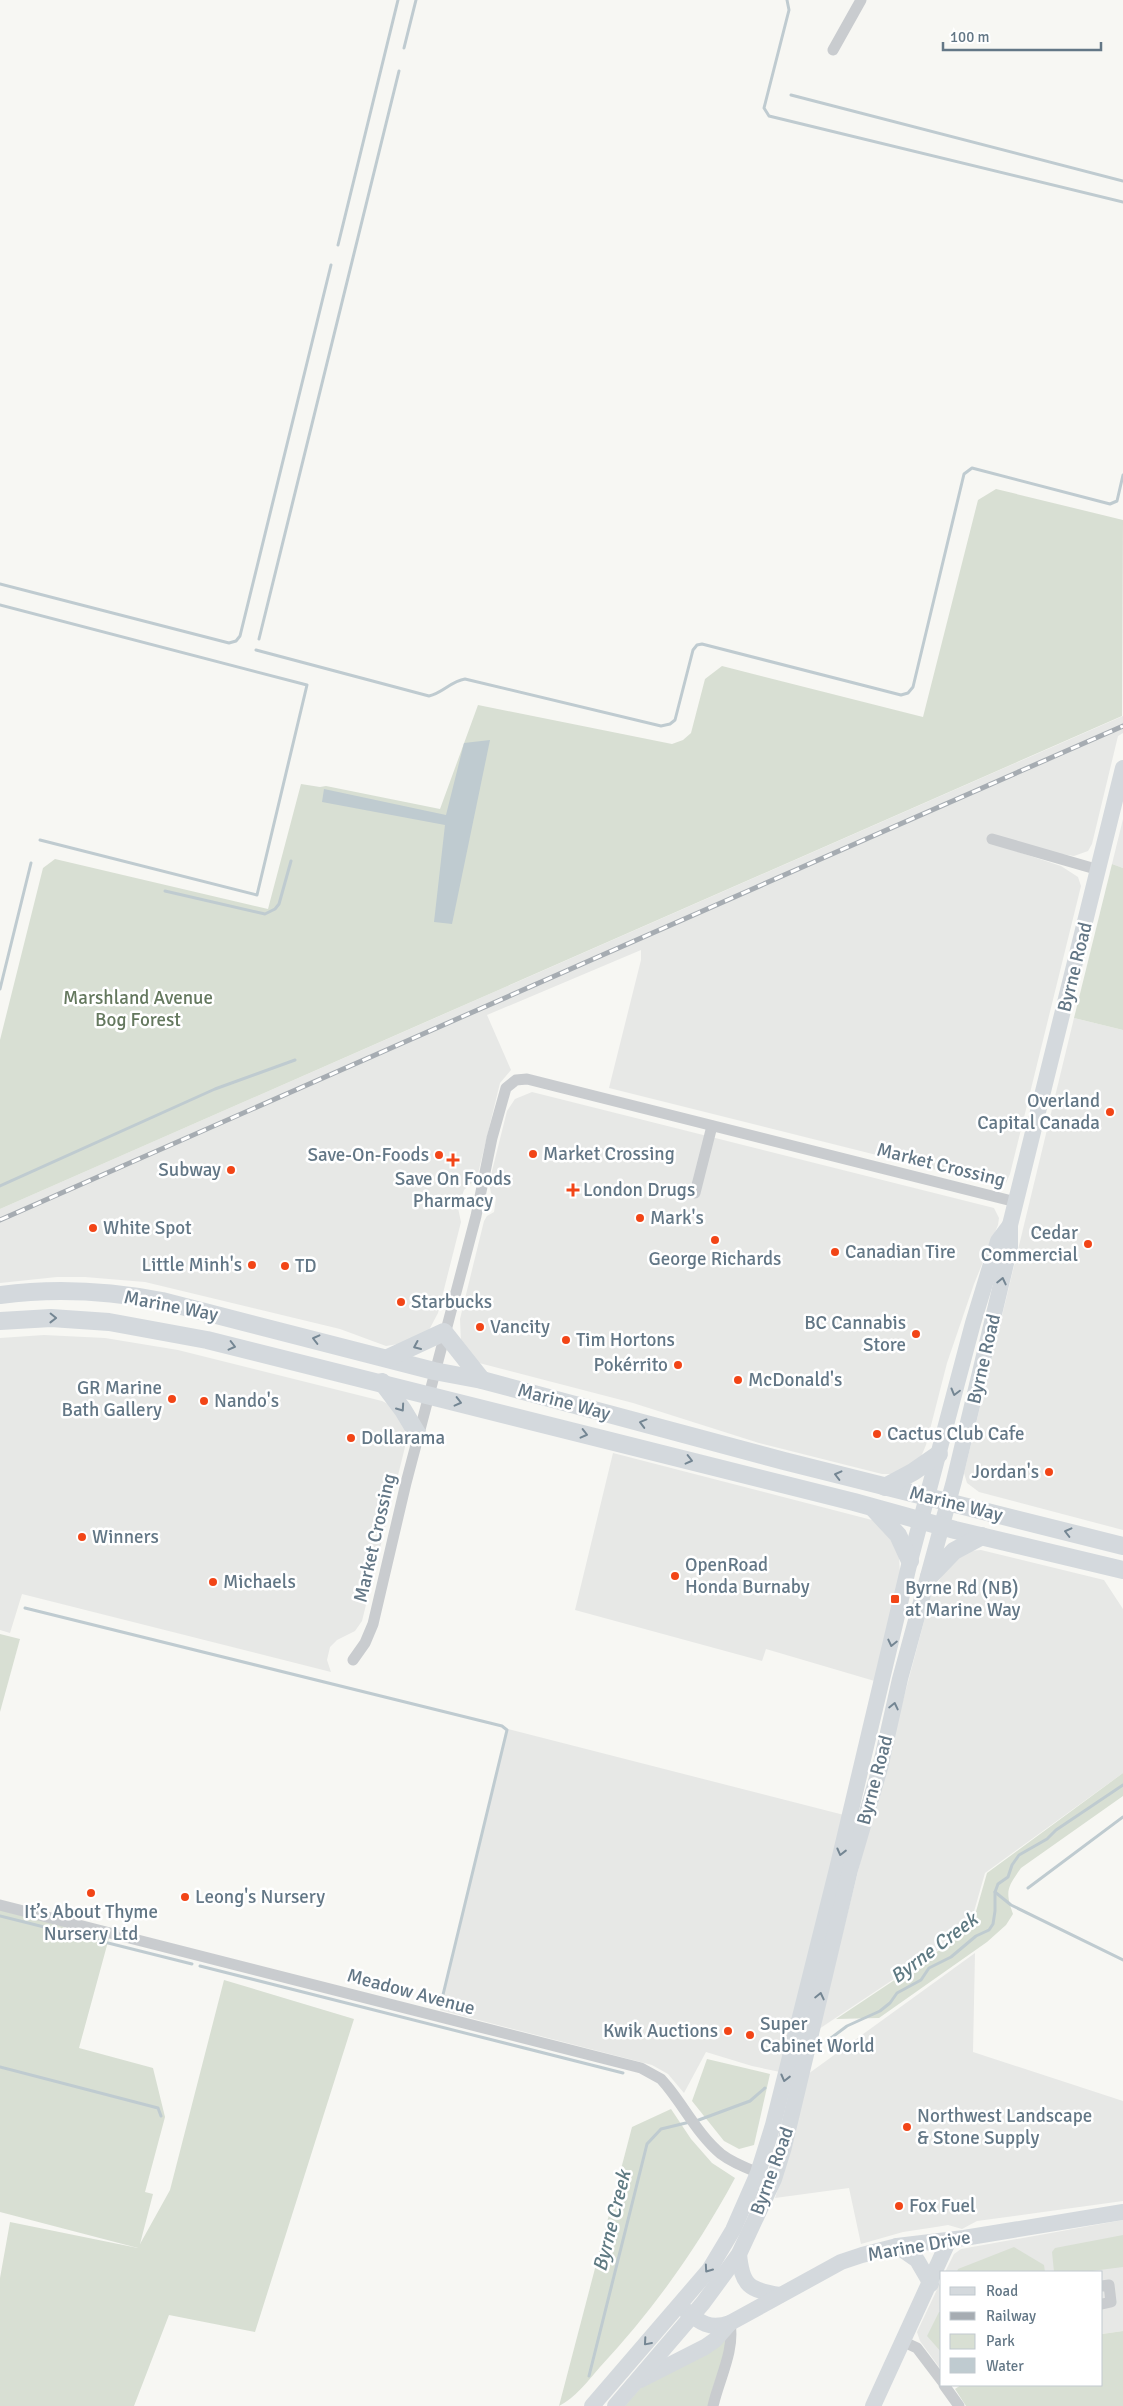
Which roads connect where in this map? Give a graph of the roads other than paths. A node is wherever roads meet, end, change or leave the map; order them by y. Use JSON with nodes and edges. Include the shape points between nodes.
{"nodes":[{"id":1,"x":861,"y":0,"type":"edge"},
{"id":2,"x":833,"y":50,"type":"dead end"},
{"id":3,"x":1123,"y":768,"type":"edge"},
{"id":4,"x":992,"y":839,"type":"dead end"},
{"id":5,"x":1099,"y":870,"type":"junction"},
{"id":6,"x":712,"y":1126,"type":"junction"},
{"id":7,"x":694,"y":1193,"type":"dead end"},
{"id":8,"x":1016,"y":1202,"type":"junction"},
{"id":9,"x":1010,"y":1225,"type":"junction"},
{"id":10,"x":0,"y":1295,"type":"edge"},
{"id":11,"x":0,"y":1321,"type":"edge"},
{"id":12,"x":444,"y":1332,"type":"junction"},
{"id":13,"x":388,"y":1358,"type":"junction"},
{"id":14,"x":434,"y":1371,"type":"junction"},
{"id":15,"x":482,"y":1380,"type":"junction"},
{"id":16,"x":382,"y":1382,"type":"junction"},
{"id":17,"x":428,"y":1394,"type":"junction"},
{"id":18,"x":418,"y":1435,"type":"junction"},
{"id":19,"x":939,"y":1454,"type":"junction"},
{"id":20,"x":885,"y":1486,"type":"junction"},
{"id":21,"x":928,"y":1497,"type":"junction"},
{"id":22,"x":949,"y":1502,"type":"junction"},
{"id":23,"x":871,"y":1506,"type":"junction"},
{"id":24,"x":922,"y":1521,"type":"junction"},
{"id":25,"x":942,"y":1527,"type":"junction"},
{"id":26,"x":982,"y":1536,"type":"junction"},
{"id":27,"x":1123,"y":1546,"type":"edge"},
{"id":28,"x":910,"y":1562,"type":"junction"},
{"id":29,"x":1123,"y":1570,"type":"edge"},
{"id":30,"x":929,"y":1576,"type":"junction"},
{"id":31,"x":353,"y":1660,"type":"dead end"},
{"id":32,"x":0,"y":1904,"type":"edge"},
{"id":33,"x":766,"y":2176,"type":"junction"},
{"id":34,"x":1123,"y":2212,"type":"edge"},
{"id":35,"x":949,"y":2240,"type":"junction"},
{"id":36,"x":897,"y":2246,"type":"junction"},
{"id":37,"x":739,"y":2254,"type":"junction"},
{"id":38,"x":930,"y":2284,"type":"junction"},
{"id":39,"x":1103,"y":2286,"type":"edge"},
{"id":40,"x":780,"y":2295,"type":"junction"},
{"id":41,"x":1103,"y":2304,"type":"edge"},
{"id":42,"x":679,"y":2305,"type":"junction"},
{"id":43,"x":692,"y":2316,"type":"junction"},
{"id":44,"x":730,"y":2324,"type":"junction"},
{"id":45,"x":904,"y":2342,"type":"junction"},
{"id":46,"x":940,"y":2378,"type":"edge"},
{"id":47,"x":635,"y":2382,"type":"junction"},
{"id":48,"x":945,"y":2386,"type":"edge"},
{"id":49,"x":592,"y":2406,"type":"edge"},
{"id":50,"x":615,"y":2406,"type":"edge"},
{"id":51,"x":714,"y":2406,"type":"edge"},
{"id":52,"x":874,"y":2406,"type":"edge"},
{"id":53,"x":959,"y":2406,"type":"edge"}],
"edges":[{"from":1,"to":2,"type":"street"},
{"from":3,"to":5,"type":"main road","name":"Byrne Road"},
{"from":4,"to":5,"type":"street"},
{"from":5,"to":8,"type":"main road","name":"Byrne Road"},
{"from":6,"to":7,"type":"street"},
{"from":6,"to":8,"type":"street","name":"Market Crossing"},
{"from":6,"to":12,"type":"street","name":"Market Crossing","via":[[527,1079],[516,1080],[506,1088],[503,1096],[476,1216]]},
{"from":8,"to":9,"type":"main road","name":"Byrne Road"},
{"from":9,"to":19,"type":"main road","name":"Byrne Road","one_way":true,"via":[[998,1241]]},
{"from":22,"to":9,"type":"main road","name":"Byrne Road","one_way":true,"via":[[1010,1247]]},
{"from":13,"to":10,"type":"main road","name":"Marine Way","one_way":true,"via":[[133,1295]]},
{"from":11,"to":16,"type":"main road","name":"Marine Way","one_way":true,"via":[[50,1318],[109,1322],[207,1340]]},
{"from":12,"to":13,"type":"main road","one_way":true},
{"from":12,"to":14,"type":"street","name":"Market Crossing"},
{"from":12,"to":15,"type":"main road"},
{"from":13,"to":14,"type":"main road","name":"Marine Way"},
{"from":14,"to":15,"type":"main road","name":"Marine Way"},
{"from":14,"to":17,"type":"street","name":"Market Crossing"},
{"from":20,"to":15,"type":"main road","name":"Marine Way","one_way":true},
{"from":16,"to":17,"type":"main road","name":"Marine Way"},
{"from":16,"to":18,"type":"main road","one_way":true},
{"from":17,"to":18,"type":"street","name":"Market Crossing"},
{"from":17,"to":23,"type":"main road","name":"Marine Way","one_way":true},
{"from":18,"to":31,"type":"street","name":"Market Crossing","via":[[373,1624]]},
{"from":19,"to":20,"type":"main road"},
{"from":19,"to":21,"type":"main road","name":"Byrne Road"},
{"from":20,"to":21,"type":"main road","name":"Marine Way"},
{"from":21,"to":22,"type":"main road","name":"Marine Way"},
{"from":21,"to":24,"type":"main road","name":"Byrne Road"},
{"from":22,"to":25,"type":"main road","name":"Byrne Road"},
{"from":27,"to":22,"type":"main road","name":"Marine Way","one_way":true},
{"from":23,"to":24,"type":"main road","name":"Marine Way"},
{"from":23,"to":28,"type":"main road","via":[[898,1535]]},
{"from":24,"to":25,"type":"main road","name":"Marine Way"},
{"from":24,"to":28,"type":"main road","name":"Byrne Road"},
{"from":25,"to":26,"type":"main road","name":"Marine Way"},
{"from":25,"to":30,"type":"main road","name":"Byrne Road"},
{"from":26,"to":29,"type":"main road","name":"Marine Way"},
{"from":26,"to":30,"type":"main road","via":[[954,1551]]},
{"from":28,"to":33,"type":"main road","name":"Byrne Road","one_way":true,"via":[[773,2125]]},
{"from":33,"to":30,"type":"main road","name":"Byrne Road","one_way":true,"via":[[784,2147],[850,1870],[880,1768],[900,1679]]},
{"from":32,"to":33,"type":"street","name":"Meadow Avenue","via":[[641,2068],[661,2079],[722,2154]]},
{"from":33,"to":37,"type":"main road","name":"Byrne Road"},
{"from":33,"to":42,"type":"main road","name":"Byrne Road","one_way":true,"via":[[709,2270]]},
{"from":34,"to":35,"type":"main road","name":"Marine Drive"},
{"from":35,"to":36,"type":"main road","name":"Marine Drive"},
{"from":35,"to":38,"type":"main road"},
{"from":36,"to":38,"type":"main road","via":[[918,2260]]},
{"from":36,"to":40,"type":"main road","name":"Marine Drive","via":[[841,2262]]},
{"from":37,"to":40,"type":"main road","via":[[741,2273],[748,2285],[760,2292]]},
{"from":37,"to":43,"type":"main road","name":"Byrne Road"},
{"from":38,"to":45,"type":"main road"},
{"from":39,"to":41,"type":"street","via":[[1109,2285],[1112,2302]]},
{"from":40,"to":44,"type":"main road","name":"Marine Drive"},
{"from":42,"to":43,"type":"main road","name":"Marine Drive"},
{"from":42,"to":49,"type":"main road","name":"Byrne Road","one_way":true},
{"from":43,"to":44,"type":"main road","name":"Marine Drive","via":[[718,2328]]},
{"from":43,"to":47,"type":"main road","name":"Byrne Road"},
{"from":44,"to":47,"type":"main road","name":"Marine Drive","via":[[705,2347]]},
{"from":44,"to":51,"type":"street","via":[[732,2342]]},
{"from":45,"to":46,"type":"street","via":[[917,2348]]},
{"from":45,"to":52,"type":"main road"},
{"from":47,"to":50,"type":"main road","name":"Byrne Road"},
{"from":48,"to":53,"type":"street"}]}
